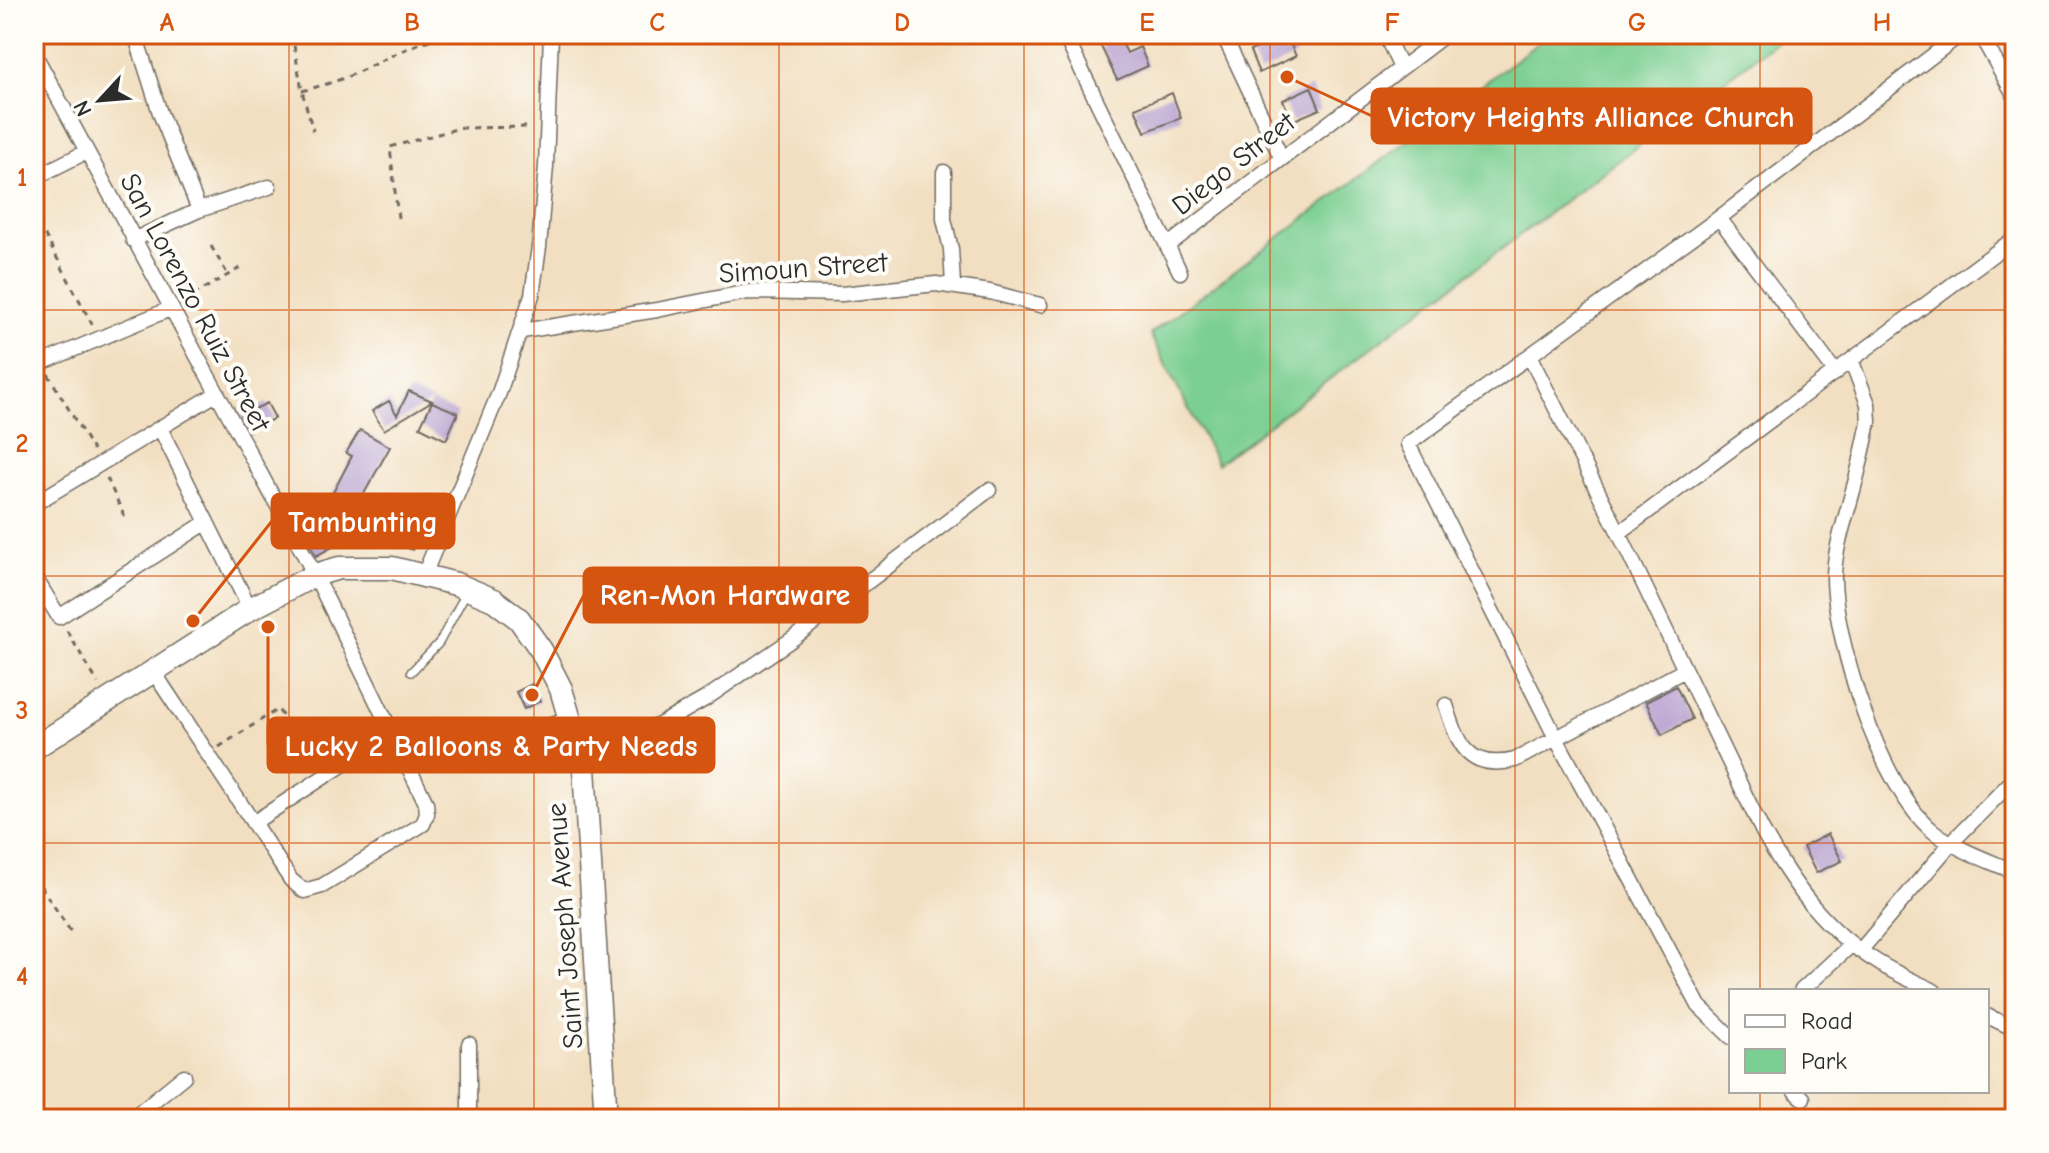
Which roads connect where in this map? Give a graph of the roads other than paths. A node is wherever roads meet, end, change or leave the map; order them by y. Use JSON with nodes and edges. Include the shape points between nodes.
{"nodes":[{"id":1,"x":135,"y":34,"type":"edge"},
{"id":2,"x":551,"y":34,"type":"edge"},
{"id":3,"x":1064,"y":34,"type":"edge"},
{"id":4,"x":1223,"y":34,"type":"edge"},
{"id":5,"x":1385,"y":34,"type":"edge"},
{"id":6,"x":1446,"y":34,"type":"edge"},
{"id":7,"x":1961,"y":34,"type":"edge"},
{"id":8,"x":1980,"y":34,"type":"edge"},
{"id":9,"x":34,"y":53,"type":"edge"},
{"id":10,"x":1401,"y":68,"type":"junction"},
{"id":11,"x":2015,"y":96,"type":"edge"},
{"id":12,"x":86,"y":152,"type":"junction"},
{"id":13,"x":1281,"y":157,"type":"junction"},
{"id":14,"x":944,"y":172,"type":"dead end"},
{"id":15,"x":34,"y":178,"type":"edge"},
{"id":16,"x":269,"y":187,"type":"dead end"},
{"id":17,"x":199,"y":210,"type":"junction"},
{"id":18,"x":1719,"y":218,"type":"junction"},
{"id":19,"x":2015,"y":238,"type":"edge"},
{"id":20,"x":133,"y":240,"type":"junction"},
{"id":21,"x":1167,"y":246,"type":"junction"},
{"id":22,"x":1180,"y":272,"type":"dead end"},
{"id":23,"x":953,"y":285,"type":"junction"},
{"id":24,"x":1040,"y":305,"type":"dead end"},
{"id":25,"x":170,"y":309,"type":"junction"},
{"id":26,"x":522,"y":331,"type":"junction"},
{"id":27,"x":1530,"y":357,"type":"junction"},
{"id":28,"x":1852,"y":362,"type":"junction"},
{"id":29,"x":38,"y":365,"type":"edge"},
{"id":30,"x":1836,"y":373,"type":"junction"},
{"id":31,"x":216,"y":394,"type":"junction"},
{"id":32,"x":160,"y":428,"type":"junction"},
{"id":33,"x":989,"y":490,"type":"dead end"},
{"id":34,"x":34,"y":504,"type":"edge"},
{"id":35,"x":207,"y":522,"type":"junction"},
{"id":36,"x":1619,"y":533,"type":"junction"},
{"id":37,"x":315,"y":575,"type":"junction"},
{"id":38,"x":424,"y":575,"type":"junction"},
{"id":39,"x":34,"y":576,"type":"edge"},
{"id":40,"x":468,"y":589,"type":"junction"},
{"id":41,"x":250,"y":609,"type":"junction"},
{"id":42,"x":1685,"y":670,"type":"junction"},
{"id":43,"x":153,"y":671,"type":"junction"},
{"id":44,"x":411,"y":672,"type":"dead end"},
{"id":45,"x":1446,"y":705,"type":"dead end"},
{"id":46,"x":569,"y":714,"type":"junction"},
{"id":47,"x":393,"y":732,"type":"junction"},
{"id":48,"x":1556,"y":738,"type":"junction"},
{"id":49,"x":493,"y":742,"type":"dead end"},
{"id":50,"x":34,"y":748,"type":"edge"},
{"id":51,"x":584,"y":768,"type":"junction"},
{"id":52,"x":2015,"y":778,"type":"edge"},
{"id":53,"x":253,"y":823,"type":"junction"},
{"id":54,"x":1951,"y":843,"type":"junction"},
{"id":55,"x":2015,"y":872,"type":"edge"},
{"id":56,"x":1856,"y":947,"type":"junction"},
{"id":57,"x":1804,"y":989,"type":"edge"},
{"id":58,"x":1930,"y":989,"type":"edge"},
{"id":59,"x":1989,"y":1017,"type":"edge"},
{"id":60,"x":2015,"y":1029,"type":"edge"},
{"id":61,"x":1729,"y":1035,"type":"edge"},
{"id":62,"x":469,"y":1044,"type":"dead end"},
{"id":63,"x":184,"y":1076,"type":"dead end"},
{"id":64,"x":131,"y":1119,"type":"edge"},
{"id":65,"x":469,"y":1119,"type":"edge"},
{"id":66,"x":606,"y":1119,"type":"edge"}],
"edges":[{"from":1,"to":17,"type":"street"},
{"from":2,"to":26,"type":"street","via":[[539,247]]},
{"from":3,"to":21,"type":"street"},
{"from":4,"to":13,"type":"street"},
{"from":5,"to":10,"type":"street"},
{"from":6,"to":10,"type":"street","name":"Diego Street"},
{"from":7,"to":18,"type":"street"},
{"from":8,"to":11,"type":"street"},
{"from":9,"to":12,"type":"street","name":"San Lorenzo Ruiz Street"},
{"from":10,"to":13,"type":"street","name":"Diego Street"},
{"from":12,"to":15,"type":"street"},
{"from":12,"to":20,"type":"street","name":"San Lorenzo Ruiz Street"},
{"from":13,"to":21,"type":"street","name":"Diego Street"},
{"from":14,"to":23,"type":"street"},
{"from":16,"to":17,"type":"street"},
{"from":17,"to":20,"type":"street"},
{"from":18,"to":27,"type":"street"},
{"from":18,"to":30,"type":"street"},
{"from":19,"to":28,"type":"street"},
{"from":20,"to":25,"type":"street","name":"San Lorenzo Ruiz Street"},
{"from":21,"to":22,"type":"street"},
{"from":23,"to":24,"type":"street","name":"Simoun Street"},
{"from":23,"to":26,"type":"street","name":"Simoun Street","via":[[842,294],[748,292]]},
{"from":25,"to":29,"type":"street"},
{"from":25,"to":31,"type":"street","name":"San Lorenzo Ruiz Street"},
{"from":26,"to":38,"type":"street"},
{"from":27,"to":36,"type":"street"},
{"from":27,"to":48,"type":"street","via":[[1408,444]]},
{"from":28,"to":30,"type":"street"},
{"from":28,"to":54,"type":"street","via":[[1869,422],[1834,577],[1841,629],[1868,721],[1890,773],[1931,829]]},
{"from":30,"to":36,"type":"street"},
{"from":31,"to":32,"type":"street"},
{"from":31,"to":37,"type":"street","name":"San Lorenzo Ruiz Street"},
{"from":32,"to":34,"type":"street"},
{"from":32,"to":35,"type":"street"},
{"from":33,"to":51,"type":"street","via":[[705,699]]},
{"from":35,"to":39,"type":"street","via":[[59,617]]},
{"from":35,"to":41,"type":"street"},
{"from":36,"to":42,"type":"street"},
{"from":37,"to":38,"type":"main road","name":"Saint Joseph Avenue","via":[[366,566]]},
{"from":37,"to":41,"type":"main road","name":"Saint Joseph Avenue"},
{"from":37,"to":47,"type":"street","name":"San Lorenzo Ruiz Street"},
{"from":38,"to":40,"type":"main road","name":"Saint Joseph Avenue"},
{"from":40,"to":44,"type":"lane","via":[[439,643]]},
{"from":40,"to":46,"type":"main road","name":"Saint Joseph Avenue","via":[[519,619],[541,650]]},
{"from":41,"to":43,"type":"main road","name":"Saint Joseph Avenue"},
{"from":42,"to":48,"type":"street"},
{"from":42,"to":56,"type":"street","via":[[1781,865],[1825,923]]},
{"from":43,"to":50,"type":"main road","name":"Saint Joseph Avenue"},
{"from":43,"to":53,"type":"street"},
{"from":45,"to":48,"type":"street","via":[[1460,743],[1483,762],[1515,760]]},
{"from":46,"to":49,"type":"lane"},
{"from":46,"to":51,"type":"main road","name":"Saint Joseph Avenue"},
{"from":47,"to":53,"type":"street"},
{"from":47,"to":53,"type":"street","name":"San Lorenzo Ruiz Street","via":[[426,803],[427,814],[416,830],[322,886],[304,891]]},
{"from":48,"to":61,"type":"street","via":[[1699,1006]]},
{"from":51,"to":66,"type":"main road","name":"Saint Joseph Avenue"},
{"from":52,"to":54,"type":"street"},
{"from":54,"to":55,"type":"street"},
{"from":54,"to":56,"type":"street"},
{"from":56,"to":57,"type":"street"},
{"from":56,"to":58,"type":"street"},
{"from":59,"to":60,"type":"street"},
{"from":62,"to":65,"type":"street"},
{"from":63,"to":64,"type":"street"}]}
